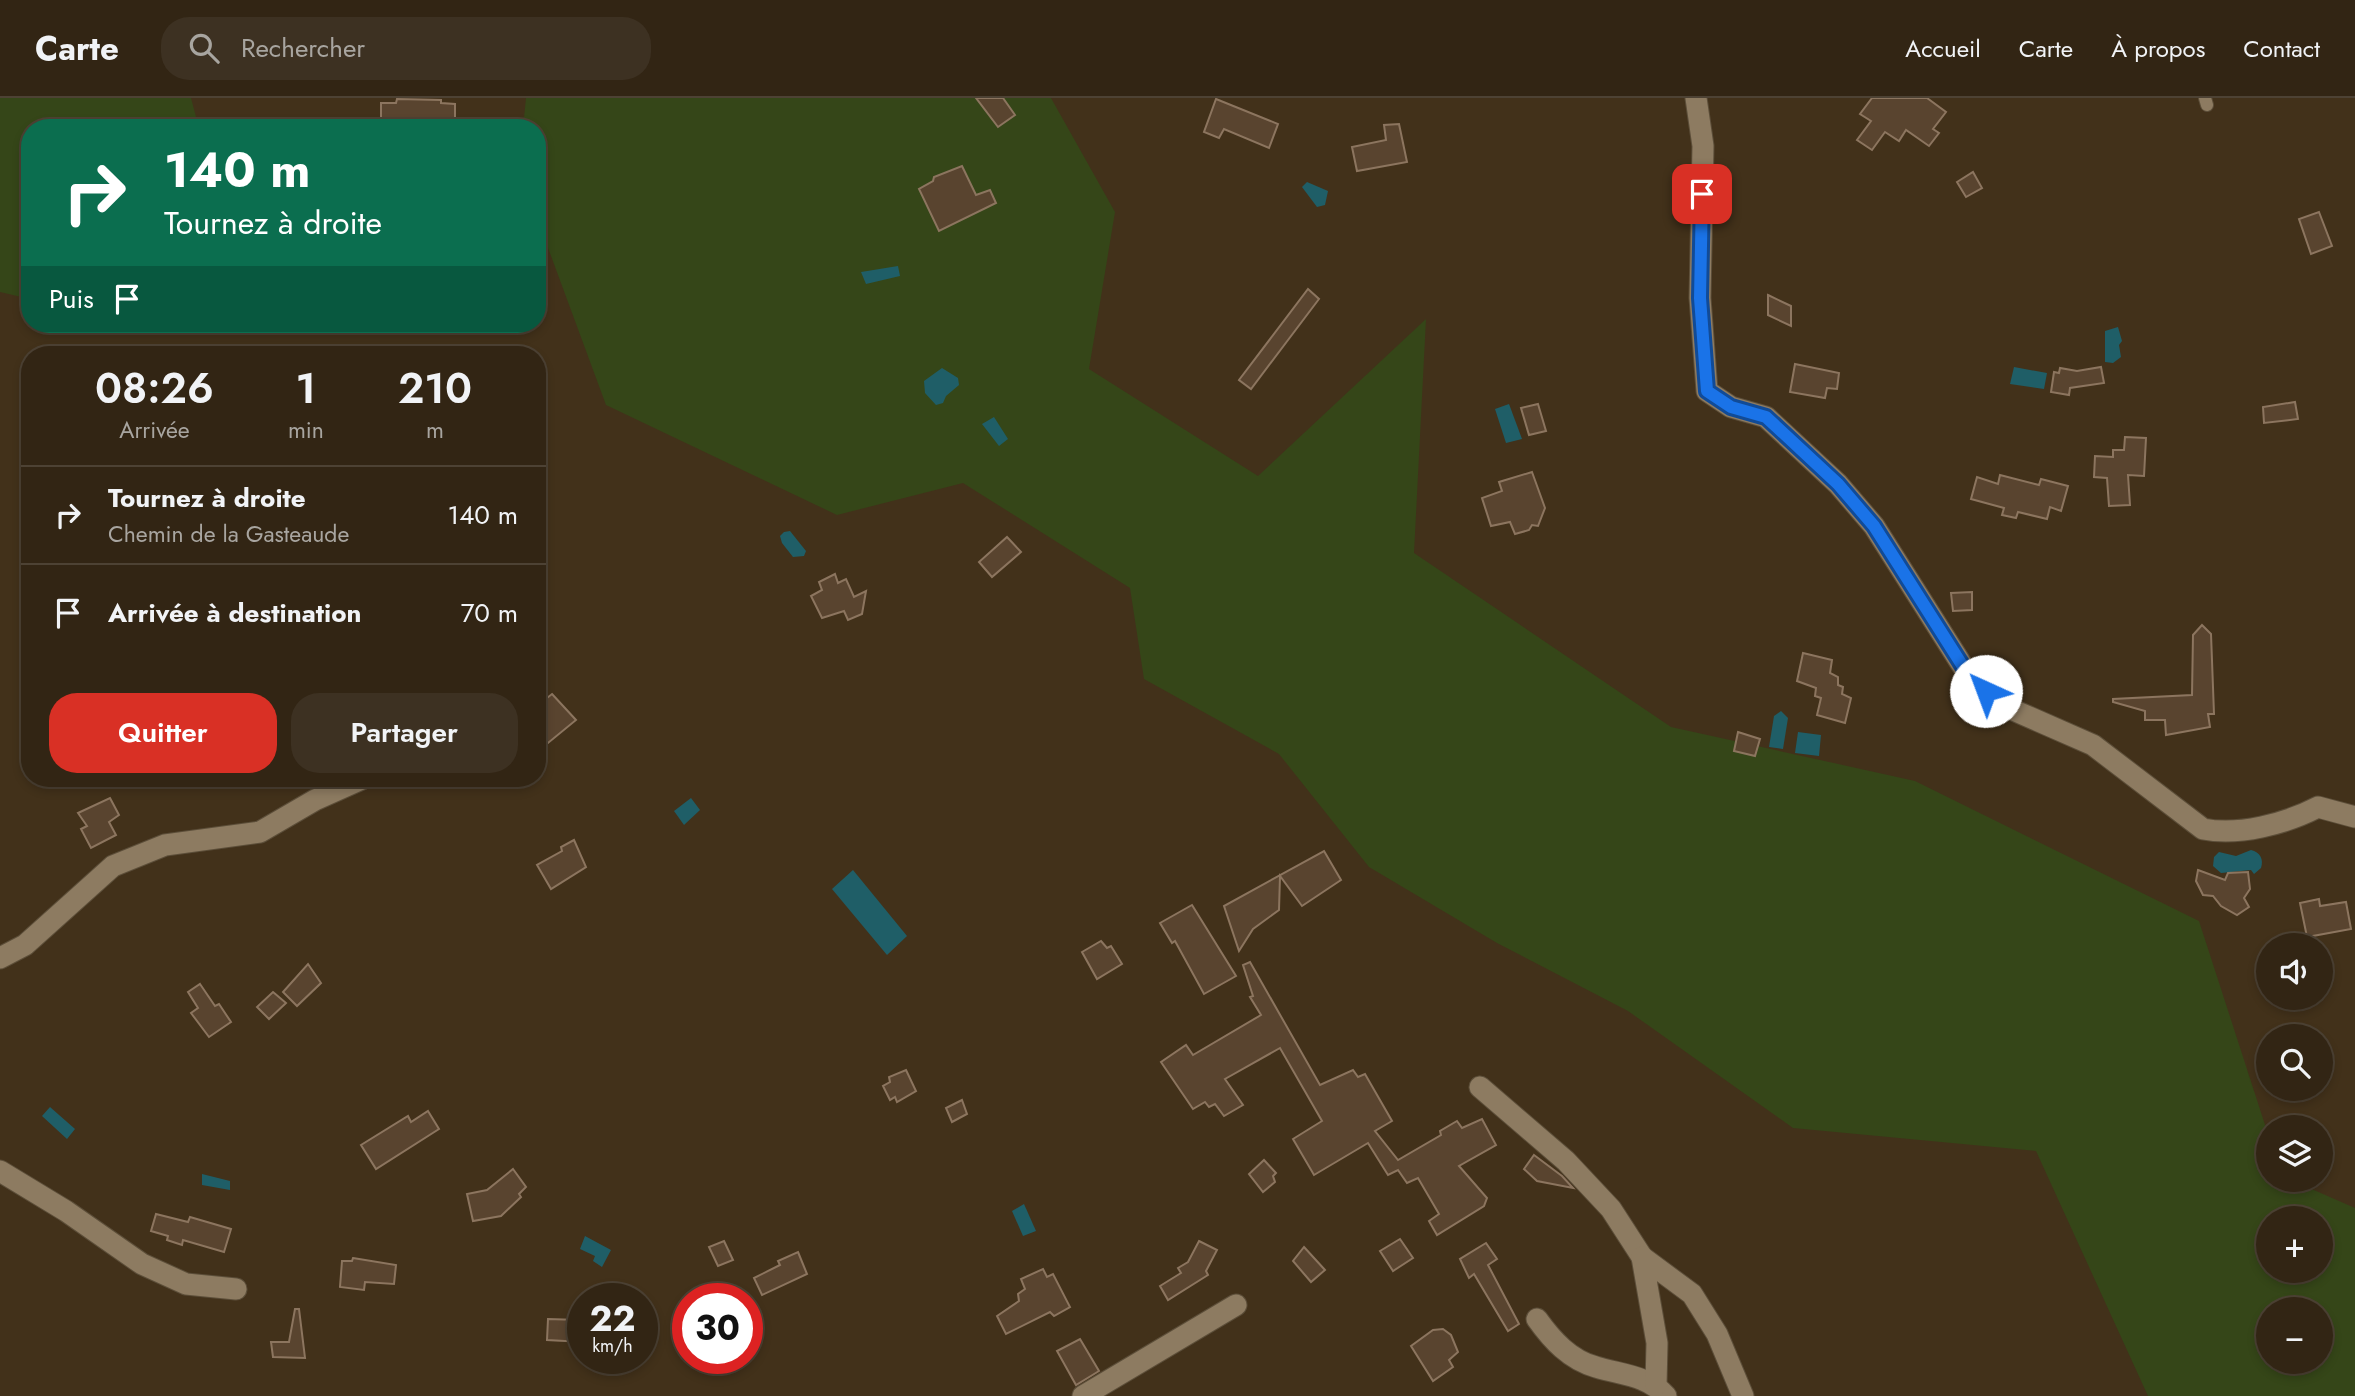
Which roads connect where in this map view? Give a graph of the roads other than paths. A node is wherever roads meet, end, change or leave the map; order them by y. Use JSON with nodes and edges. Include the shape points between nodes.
{"nodes":[{"id":1,"x":1696,"y":98,"type":"edge"},
{"id":2,"x":344,"y":787,"type":"edge"},
{"id":3,"x":2355,"y":817,"type":"edge"},
{"id":4,"x":0,"y":958,"type":"edge"},
{"id":5,"x":1480,"y":1087,"type":"dead end"},
{"id":6,"x":0,"y":1171,"type":"edge"},
{"id":7,"x":1642,"y":1256,"type":"junction"},
{"id":8,"x":236,"y":1289,"type":"dead end"},
{"id":9,"x":1236,"y":1305,"type":"dead end"},
{"id":10,"x":1537,"y":1319,"type":"dead end"},
{"id":11,"x":1661,"y":1390,"type":"edge"},
{"id":12,"x":1083,"y":1396,"type":"edge"},
{"id":13,"x":1743,"y":1396,"type":"edge"}],
"edges":[{"from":1,"to":3,"type":"street","via":[[1703,146],[1700,298],[1707,391],[1731,407],[1766,417],[1838,484],[1874,526],[1969,676],[2004,706],[2093,745],[2203,829],[2220,832],[2260,826],[2318,807]]},
{"from":2,"to":4,"type":"street","via":[[260,832],[164,845],[113,866],[25,945]]},
{"from":5,"to":7,"type":"street","via":[[1575,1171],[1611,1209]]},
{"from":6,"to":8,"type":"street","via":[[142,1264],[186,1283]]},
{"from":7,"to":11,"type":"street"},
{"from":7,"to":13,"type":"street","via":[[1692,1294],[1717,1334]]},
{"from":9,"to":12,"type":"street"},
{"from":10,"to":11,"type":"street","via":[[1563,1350],[1593,1367],[1629,1374]]}]}
